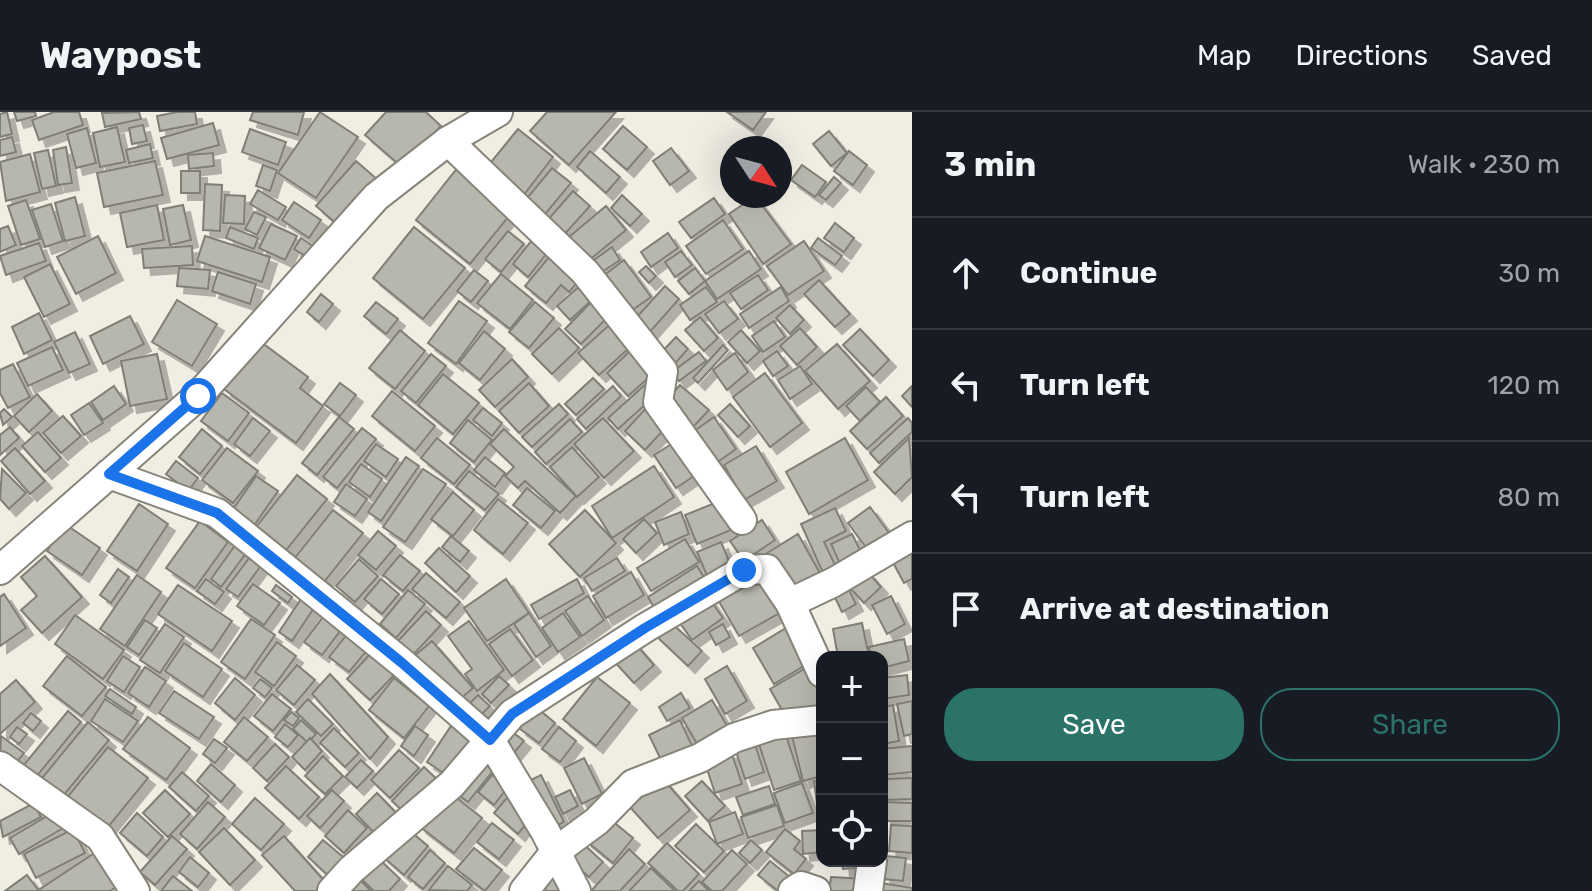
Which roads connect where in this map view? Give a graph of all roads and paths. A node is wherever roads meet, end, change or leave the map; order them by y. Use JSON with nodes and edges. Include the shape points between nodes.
{"nodes":[{"id":1,"x":498,"y":112,"type":"edge"},
{"id":2,"x":448,"y":141,"type":"junction"},
{"id":3,"x":109,"y":474,"type":"junction"},
{"id":4,"x":742,"y":520,"type":"dead end"},
{"id":5,"x":912,"y":536,"type":"edge"},
{"id":6,"x":0,"y":570,"type":"edge"},
{"id":7,"x":790,"y":603,"type":"junction"},
{"id":8,"x":816,"y":660,"type":"edge"},
{"id":9,"x":816,"y":721,"type":"edge"},
{"id":10,"x":490,"y":740,"type":"junction"},
{"id":11,"x":0,"y":766,"type":"edge"},
{"id":12,"x":555,"y":852,"type":"junction"},
{"id":13,"x":871,"y":867,"type":"edge"},
{"id":14,"x":134,"y":890,"type":"edge"},
{"id":15,"x":332,"y":891,"type":"edge"},
{"id":16,"x":524,"y":891,"type":"edge"},
{"id":17,"x":576,"y":891,"type":"edge"},
{"id":18,"x":793,"y":891,"type":"edge"},
{"id":19,"x":816,"y":891,"type":"edge"},
{"id":20,"x":868,"y":891,"type":"edge"}],
"edges":[{"from":1,"to":2,"type":"street"},
{"from":2,"to":3,"type":"street","via":[[376,197],[198,396]]},
{"from":2,"to":4,"type":"street","via":[[585,272],[627,321],[663,371],[658,402]]},
{"from":3,"to":6,"type":"street"},
{"from":3,"to":10,"type":"street","via":[[217,513]]},
{"from":5,"to":7,"type":"street"},
{"from":7,"to":8,"type":"street"},
{"from":7,"to":10,"type":"street","via":[[767,569],[744,570],[512,714]]},
{"from":9,"to":12,"type":"street","via":[[773,725],[734,738],[700,758],[633,784],[597,821]]},
{"from":10,"to":12,"type":"street"},
{"from":10,"to":15,"type":"street","via":[[452,784]]},
{"from":11,"to":14,"type":"street","via":[[100,837]]},
{"from":12,"to":16,"type":"street"},
{"from":12,"to":17,"type":"street"},
{"from":13,"to":20,"type":"street"},
{"from":18,"to":19,"type":"street","via":[[801,886]]}]}
